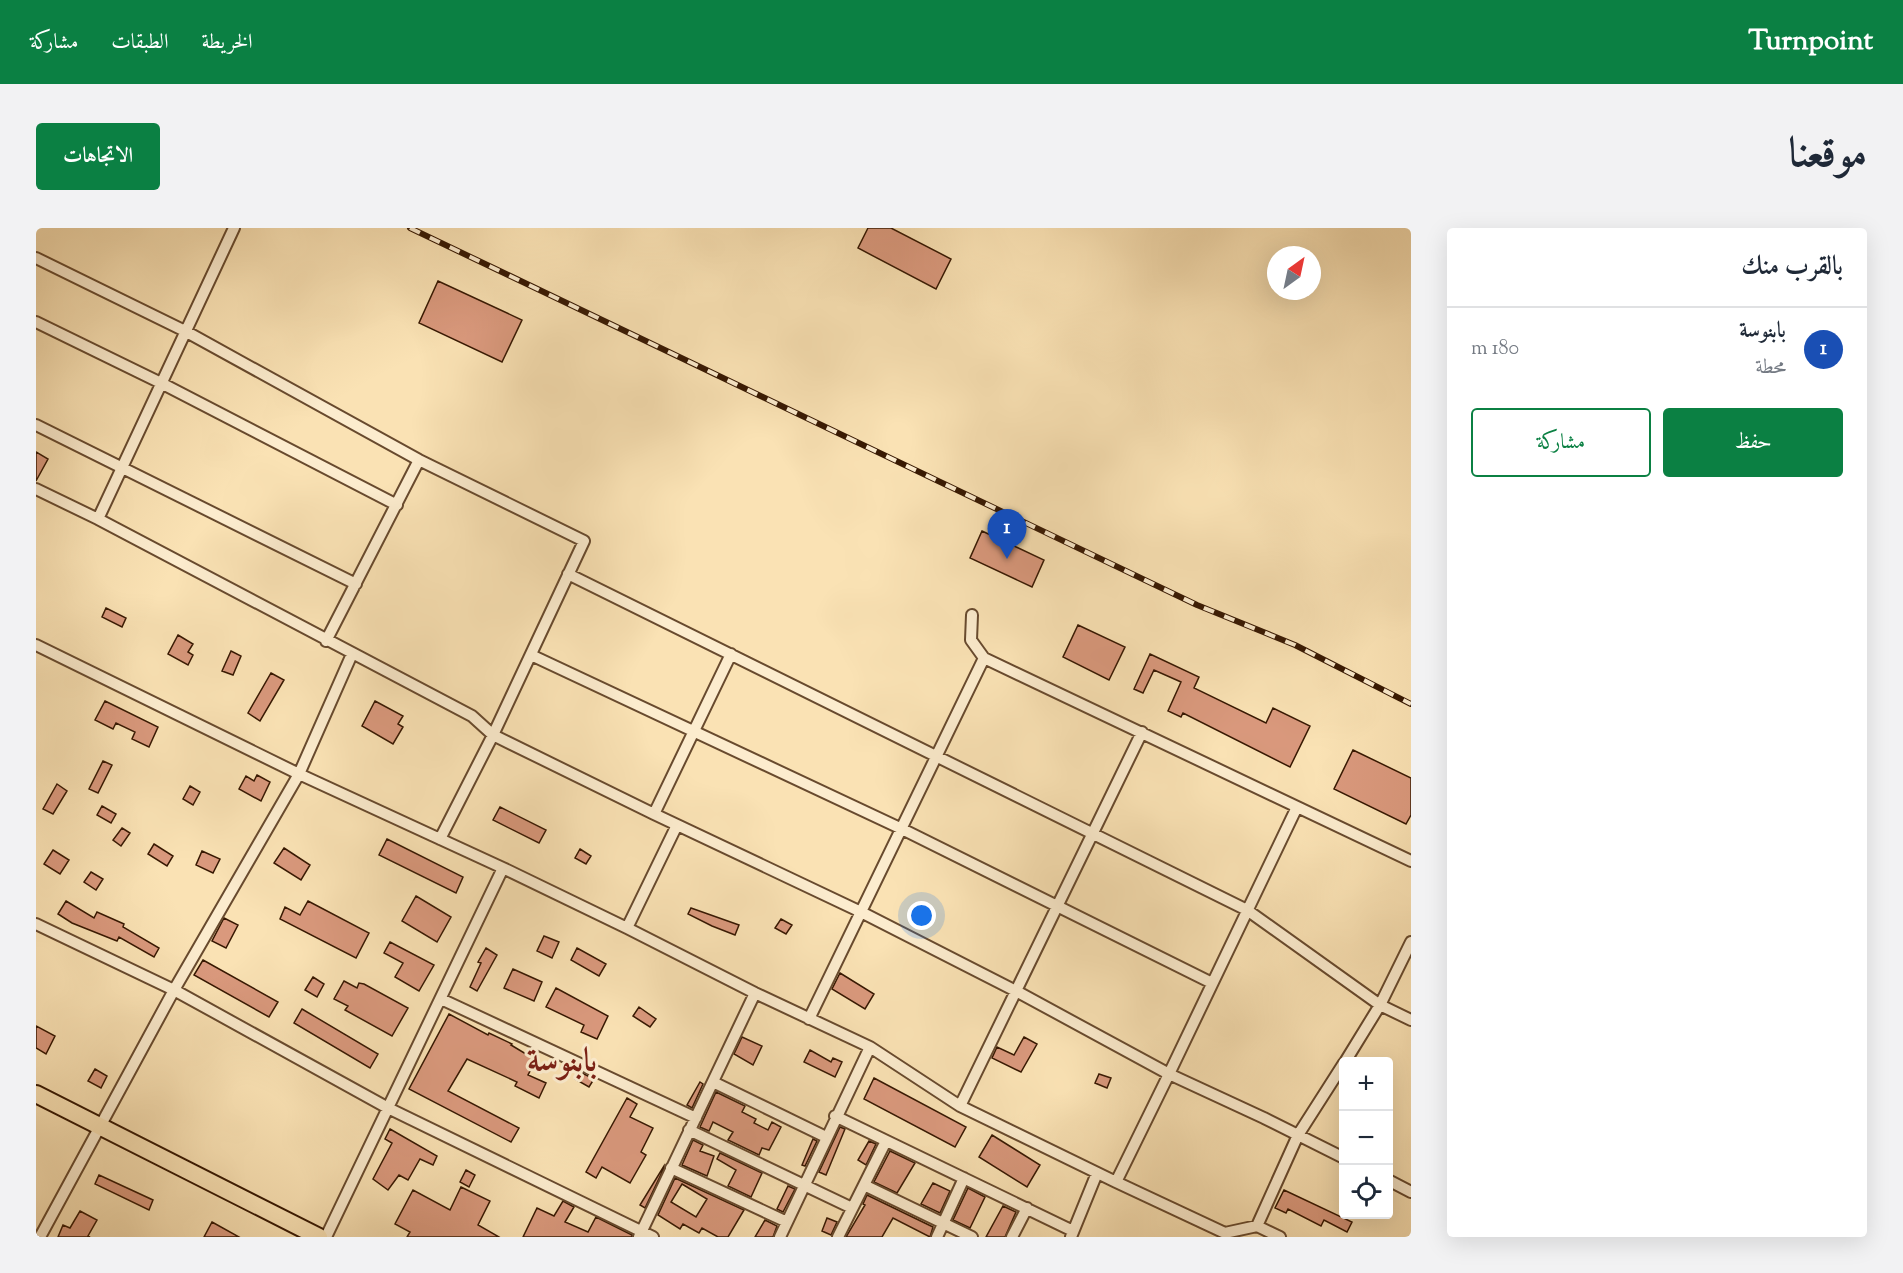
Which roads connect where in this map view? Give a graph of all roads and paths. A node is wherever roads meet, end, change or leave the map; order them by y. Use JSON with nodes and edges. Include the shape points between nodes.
{"nodes":[{"id":1,"x":234,"y":228,"type":"edge"},
{"id":2,"x":36,"y":258,"type":"edge"},
{"id":3,"x":36,"y":322,"type":"edge"},
{"id":4,"x":185,"y":331,"type":"junction"},
{"id":5,"x":161,"y":382,"type":"junction"},
{"id":6,"x":36,"y":425,"type":"edge"},
{"id":7,"x":419,"y":460,"type":"junction"},
{"id":8,"x":122,"y":466,"type":"junction"},
{"id":9,"x":36,"y":489,"type":"edge"},
{"id":10,"x":397,"y":505,"type":"junction"},
{"id":11,"x":98,"y":519,"type":"junction"},
{"id":12,"x":568,"y":574,"type":"junction"},
{"id":13,"x":356,"y":584,"type":"junction"},
{"id":14,"x":972,"y":615,"type":"dead end"},
{"id":15,"x":326,"y":641,"type":"junction"},
{"id":16,"x":36,"y":645,"type":"edge"},
{"id":17,"x":352,"y":654,"type":"junction"},
{"id":18,"x":731,"y":654,"type":"junction"},
{"id":19,"x":531,"y":655,"type":"junction"},
{"id":20,"x":984,"y":658,"type":"junction"},
{"id":21,"x":695,"y":731,"type":"junction"},
{"id":22,"x":1142,"y":732,"type":"junction"},
{"id":23,"x":493,"y":735,"type":"junction"},
{"id":24,"x":937,"y":757,"type":"junction"},
{"id":25,"x":299,"y":774,"type":"junction"},
{"id":26,"x":1297,"y":807,"type":"junction"},
{"id":27,"x":654,"y":814,"type":"junction"},
{"id":28,"x":677,"y":825,"type":"junction"},
{"id":29,"x":902,"y":829,"type":"junction"},
{"id":30,"x":1092,"y":834,"type":"junction"},
{"id":31,"x":440,"y":839,"type":"junction"},
{"id":32,"x":1411,"y":861,"type":"edge"},
{"id":33,"x":503,"y":868,"type":"junction"},
{"id":34,"x":1058,"y":905,"type":"junction"},
{"id":35,"x":1247,"y":910,"type":"junction"},
{"id":36,"x":861,"y":912,"type":"junction"},
{"id":37,"x":36,"y":924,"type":"edge"},
{"id":38,"x":627,"y":928,"type":"junction"},
{"id":39,"x":1411,"y":942,"type":"edge"},
{"id":40,"x":1212,"y":983,"type":"junction"},
{"id":41,"x":174,"y":990,"type":"junction"},
{"id":42,"x":1016,"y":990,"type":"junction"},
{"id":43,"x":755,"y":993,"type":"junction"},
{"id":44,"x":441,"y":999,"type":"junction"},
{"id":45,"x":1380,"y":1005,"type":"junction"},
{"id":46,"x":809,"y":1019,"type":"junction"},
{"id":47,"x":1411,"y":1020,"type":"edge"},
{"id":48,"x":870,"y":1047,"type":"junction"},
{"id":49,"x":1347,"y":1057,"type":"edge"},
{"id":50,"x":1339,"y":1070,"type":"edge"},
{"id":51,"x":1169,"y":1074,"type":"junction"},
{"id":52,"x":713,"y":1082,"type":"junction"},
{"id":53,"x":36,"y":1094,"type":"edge"},
{"id":54,"x":960,"y":1106,"type":"junction"},
{"id":55,"x":388,"y":1108,"type":"junction"},
{"id":56,"x":835,"y":1116,"type":"junction"},
{"id":57,"x":696,"y":1118,"type":"junction"},
{"id":58,"x":102,"y":1125,"type":"junction"},
{"id":59,"x":689,"y":1130,"type":"junction"},
{"id":60,"x":1299,"y":1135,"type":"junction"},
{"id":61,"x":826,"y":1137,"type":"junction"},
{"id":62,"x":886,"y":1141,"type":"junction"},
{"id":63,"x":1339,"y":1155,"type":"edge"},
{"id":64,"x":671,"y":1168,"type":"junction"},
{"id":65,"x":1097,"y":1173,"type":"junction"},
{"id":66,"x":964,"y":1178,"type":"junction"},
{"id":67,"x":1116,"y":1182,"type":"junction"},
{"id":68,"x":1393,"y":1182,"type":"edge"},
{"id":69,"x":805,"y":1184,"type":"junction"},
{"id":70,"x":864,"y":1185,"type":"junction"},
{"id":71,"x":1411,"y":1192,"type":"edge"},
{"id":72,"x":852,"y":1208,"type":"junction"},
{"id":73,"x":1027,"y":1208,"type":"junction"},
{"id":74,"x":787,"y":1222,"type":"junction"},
{"id":75,"x":943,"y":1223,"type":"junction"},
{"id":76,"x":1257,"y":1226,"type":"junction"},
{"id":77,"x":1072,"y":1234,"type":"edge"},
{"id":78,"x":639,"y":1235,"type":"edge"},
{"id":79,"x":1224,"y":1235,"type":"edge"},
{"id":80,"x":40,"y":1237,"type":"edge"},
{"id":81,"x":319,"y":1237,"type":"edge"},
{"id":82,"x":326,"y":1237,"type":"edge"},
{"id":83,"x":653,"y":1237,"type":"edge"},
{"id":84,"x":780,"y":1237,"type":"edge"},
{"id":85,"x":838,"y":1237,"type":"edge"},
{"id":86,"x":937,"y":1237,"type":"edge"},
{"id":87,"x":972,"y":1237,"type":"edge"},
{"id":88,"x":1012,"y":1237,"type":"edge"},
{"id":89,"x":1280,"y":1237,"type":"edge"}],
"edges":[{"from":1,"to":4,"type":"street"},
{"from":2,"to":4,"type":"street"},
{"from":3,"to":5,"type":"street"},
{"from":4,"to":5,"type":"street"},
{"from":4,"to":7,"type":"street"},
{"from":5,"to":8,"type":"street"},
{"from":5,"to":10,"type":"street"},
{"from":6,"to":8,"type":"street"},
{"from":7,"to":10,"type":"street"},
{"from":7,"to":12,"type":"street","via":[[585,541]]},
{"from":8,"to":11,"type":"street"},
{"from":8,"to":13,"type":"street"},
{"from":9,"to":11,"type":"street"},
{"from":10,"to":13,"type":"street"},
{"from":11,"to":15,"type":"street"},
{"from":12,"to":18,"type":"street"},
{"from":12,"to":19,"type":"street"},
{"from":13,"to":15,"type":"street"},
{"from":14,"to":20,"type":"street","via":[[971,640]]},
{"from":15,"to":17,"type":"street"},
{"from":16,"to":25,"type":"street"},
{"from":17,"to":23,"type":"street","via":[[472,716]]},
{"from":17,"to":25,"type":"street"},
{"from":18,"to":21,"type":"street"},
{"from":18,"to":24,"type":"street"},
{"from":19,"to":21,"type":"street"},
{"from":19,"to":23,"type":"street"},
{"from":20,"to":22,"type":"street"},
{"from":20,"to":24,"type":"street"},
{"from":21,"to":27,"type":"street"},
{"from":21,"to":29,"type":"street"},
{"from":22,"to":26,"type":"street"},
{"from":22,"to":30,"type":"street"},
{"from":23,"to":27,"type":"street"},
{"from":23,"to":31,"type":"street"},
{"from":24,"to":29,"type":"street"},
{"from":24,"to":30,"type":"street"},
{"from":25,"to":31,"type":"street"},
{"from":25,"to":41,"type":"street"},
{"from":26,"to":32,"type":"street"},
{"from":26,"to":35,"type":"street"},
{"from":27,"to":28,"type":"street"},
{"from":28,"to":36,"type":"street"},
{"from":28,"to":38,"type":"street"},
{"from":29,"to":34,"type":"street"},
{"from":29,"to":36,"type":"street"},
{"from":30,"to":34,"type":"street"},
{"from":30,"to":35,"type":"street"},
{"from":31,"to":33,"type":"street"},
{"from":33,"to":38,"type":"street"},
{"from":33,"to":44,"type":"street"},
{"from":34,"to":40,"type":"street"},
{"from":34,"to":42,"type":"street"},
{"from":35,"to":40,"type":"street"},
{"from":35,"to":45,"type":"street"},
{"from":36,"to":42,"type":"street"},
{"from":36,"to":46,"type":"street"},
{"from":37,"to":41,"type":"street"},
{"from":38,"to":43,"type":"street"},
{"from":39,"to":45,"type":"street"},
{"from":40,"to":51,"type":"street"},
{"from":41,"to":55,"type":"street"},
{"from":41,"to":58,"type":"street"},
{"from":42,"to":51,"type":"street"},
{"from":42,"to":54,"type":"street"},
{"from":43,"to":46,"type":"street"},
{"from":43,"to":52,"type":"street"},
{"from":44,"to":55,"type":"street"},
{"from":44,"to":57,"type":"street"},
{"from":45,"to":47,"type":"street"},
{"from":45,"to":49,"type":"street"},
{"from":46,"to":48,"type":"street"},
{"from":48,"to":54,"type":"street"},
{"from":48,"to":56,"type":"street"},
{"from":50,"to":60,"type":"street"},
{"from":51,"to":60,"type":"street"},
{"from":51,"to":67,"type":"street"},
{"from":52,"to":57,"type":"street"},
{"from":52,"to":61,"type":"street"},
{"from":53,"to":58,"type":"main road"},
{"from":54,"to":65,"type":"street"},
{"from":55,"to":78,"type":"street"},
{"from":55,"to":82,"type":"street"},
{"from":56,"to":61,"type":"street"},
{"from":56,"to":62,"type":"street"},
{"from":57,"to":59,"type":"street"},
{"from":58,"to":80,"type":"street"},
{"from":58,"to":81,"type":"main road"},
{"from":59,"to":64,"type":"street"},
{"from":59,"to":69,"type":"street"},
{"from":60,"to":63,"type":"street"},
{"from":60,"to":76,"type":"street"},
{"from":61,"to":69,"type":"street"},
{"from":62,"to":66,"type":"street"},
{"from":62,"to":70,"type":"street"},
{"from":64,"to":74,"type":"street"},
{"from":64,"to":78,"type":"street"},
{"from":65,"to":67,"type":"street"},
{"from":65,"to":77,"type":"street"},
{"from":66,"to":73,"type":"street"},
{"from":66,"to":75,"type":"street"},
{"from":67,"to":79,"type":"street"},
{"from":68,"to":71,"type":"street"},
{"from":69,"to":72,"type":"street"},
{"from":69,"to":74,"type":"street"},
{"from":70,"to":72,"type":"street"},
{"from":70,"to":75,"type":"street"},
{"from":72,"to":85,"type":"street"},
{"from":73,"to":77,"type":"street"},
{"from":73,"to":88,"type":"street"},
{"from":74,"to":84,"type":"street"},
{"from":75,"to":86,"type":"street"},
{"from":75,"to":87,"type":"street"},
{"from":76,"to":79,"type":"street"},
{"from":76,"to":89,"type":"street"},
{"from":78,"to":83,"type":"street"}]}
